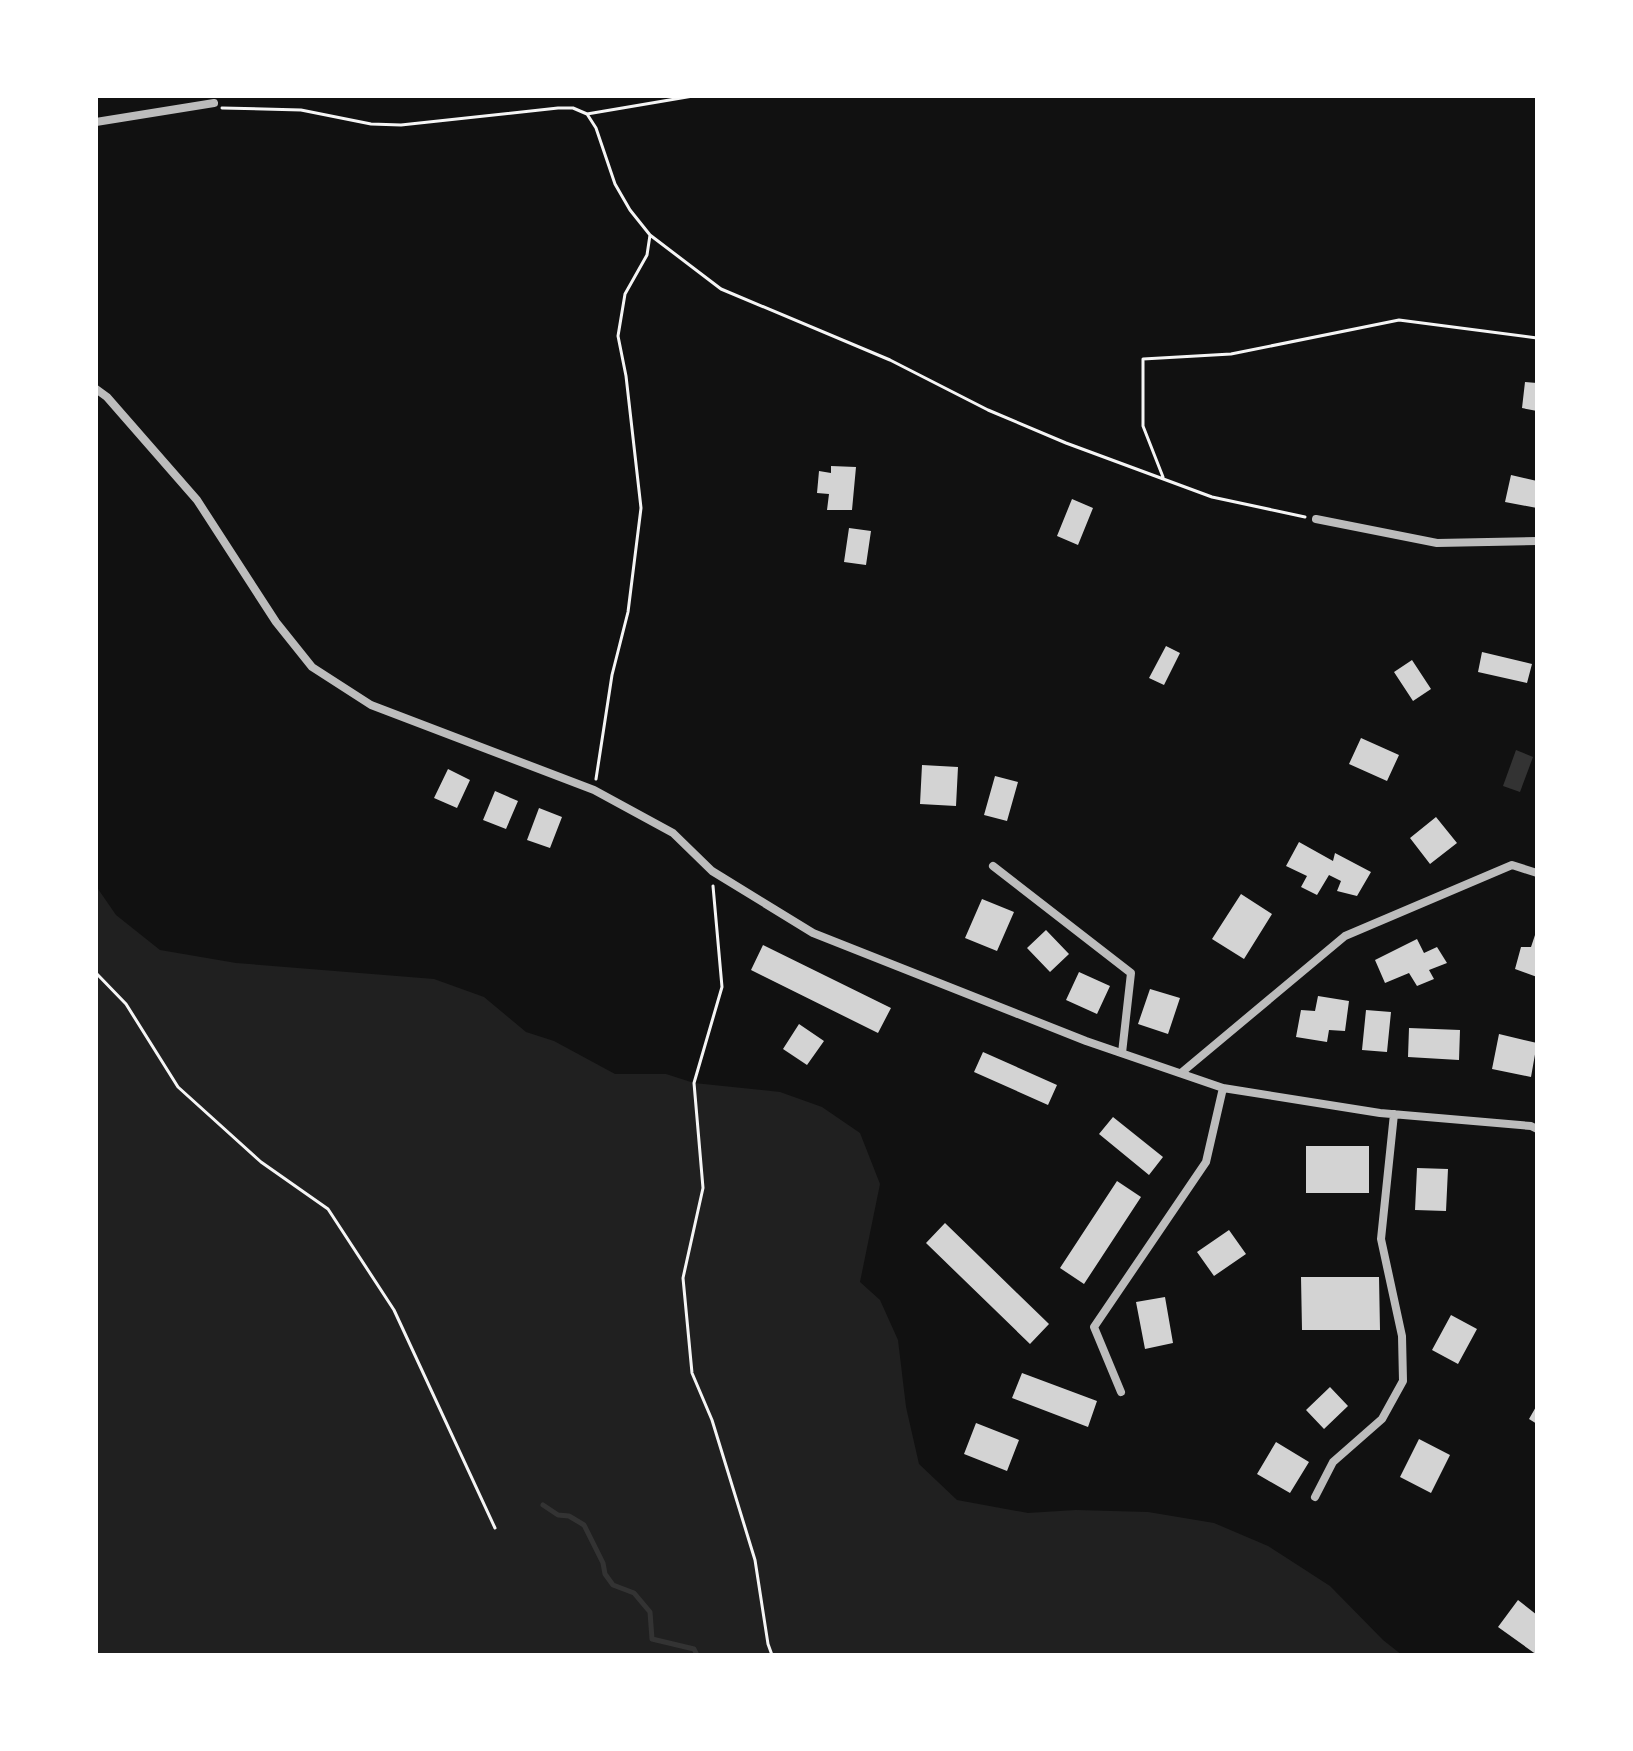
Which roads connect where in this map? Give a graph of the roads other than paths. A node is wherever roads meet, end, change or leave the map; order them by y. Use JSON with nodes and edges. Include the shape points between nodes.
{"nodes":[{"id":1,"x":214,"y":103,"type":"road end"},
{"id":2,"x":96,"y":122,"type":"edge"},
{"id":3,"x":96,"y":389,"type":"edge"},
{"id":4,"x":1316,"y":519,"type":"road end"},
{"id":5,"x":1537,"y":541,"type":"edge"},
{"id":6,"x":993,"y":866,"type":"dead end"},
{"id":7,"x":1537,"y":873,"type":"edge"},
{"id":8,"x":1122,"y":1053,"type":"junction"},
{"id":9,"x":1181,"y":1073,"type":"junction"},
{"id":10,"x":1223,"y":1088,"type":"junction"},
{"id":11,"x":1394,"y":1114,"type":"junction"},
{"id":12,"x":1537,"y":1129,"type":"edge"},
{"id":13,"x":1121,"y":1392,"type":"dead end"},
{"id":14,"x":1315,"y":1497,"type":"dead end"}],
"edges":[{"from":1,"to":2,"type":"street"},
{"from":3,"to":8,"type":"street","via":[[197,500],[276,622],[312,667],[371,705],[594,790],[673,833],[712,871],[813,933]]},
{"from":4,"to":5,"type":"street","via":[[1437,543]]},
{"from":6,"to":8,"type":"street","via":[[1131,973]]},
{"from":7,"to":9,"type":"street","via":[[1512,865],[1345,936]]},
{"from":8,"to":9,"type":"street"},
{"from":9,"to":10,"type":"street"},
{"from":10,"to":11,"type":"street"},
{"from":10,"to":13,"type":"street","via":[[1206,1162],[1094,1327]]},
{"from":11,"to":12,"type":"street"},
{"from":11,"to":14,"type":"street","via":[[1381,1239],[1402,1336],[1403,1381],[1382,1419],[1333,1462]]}]}
